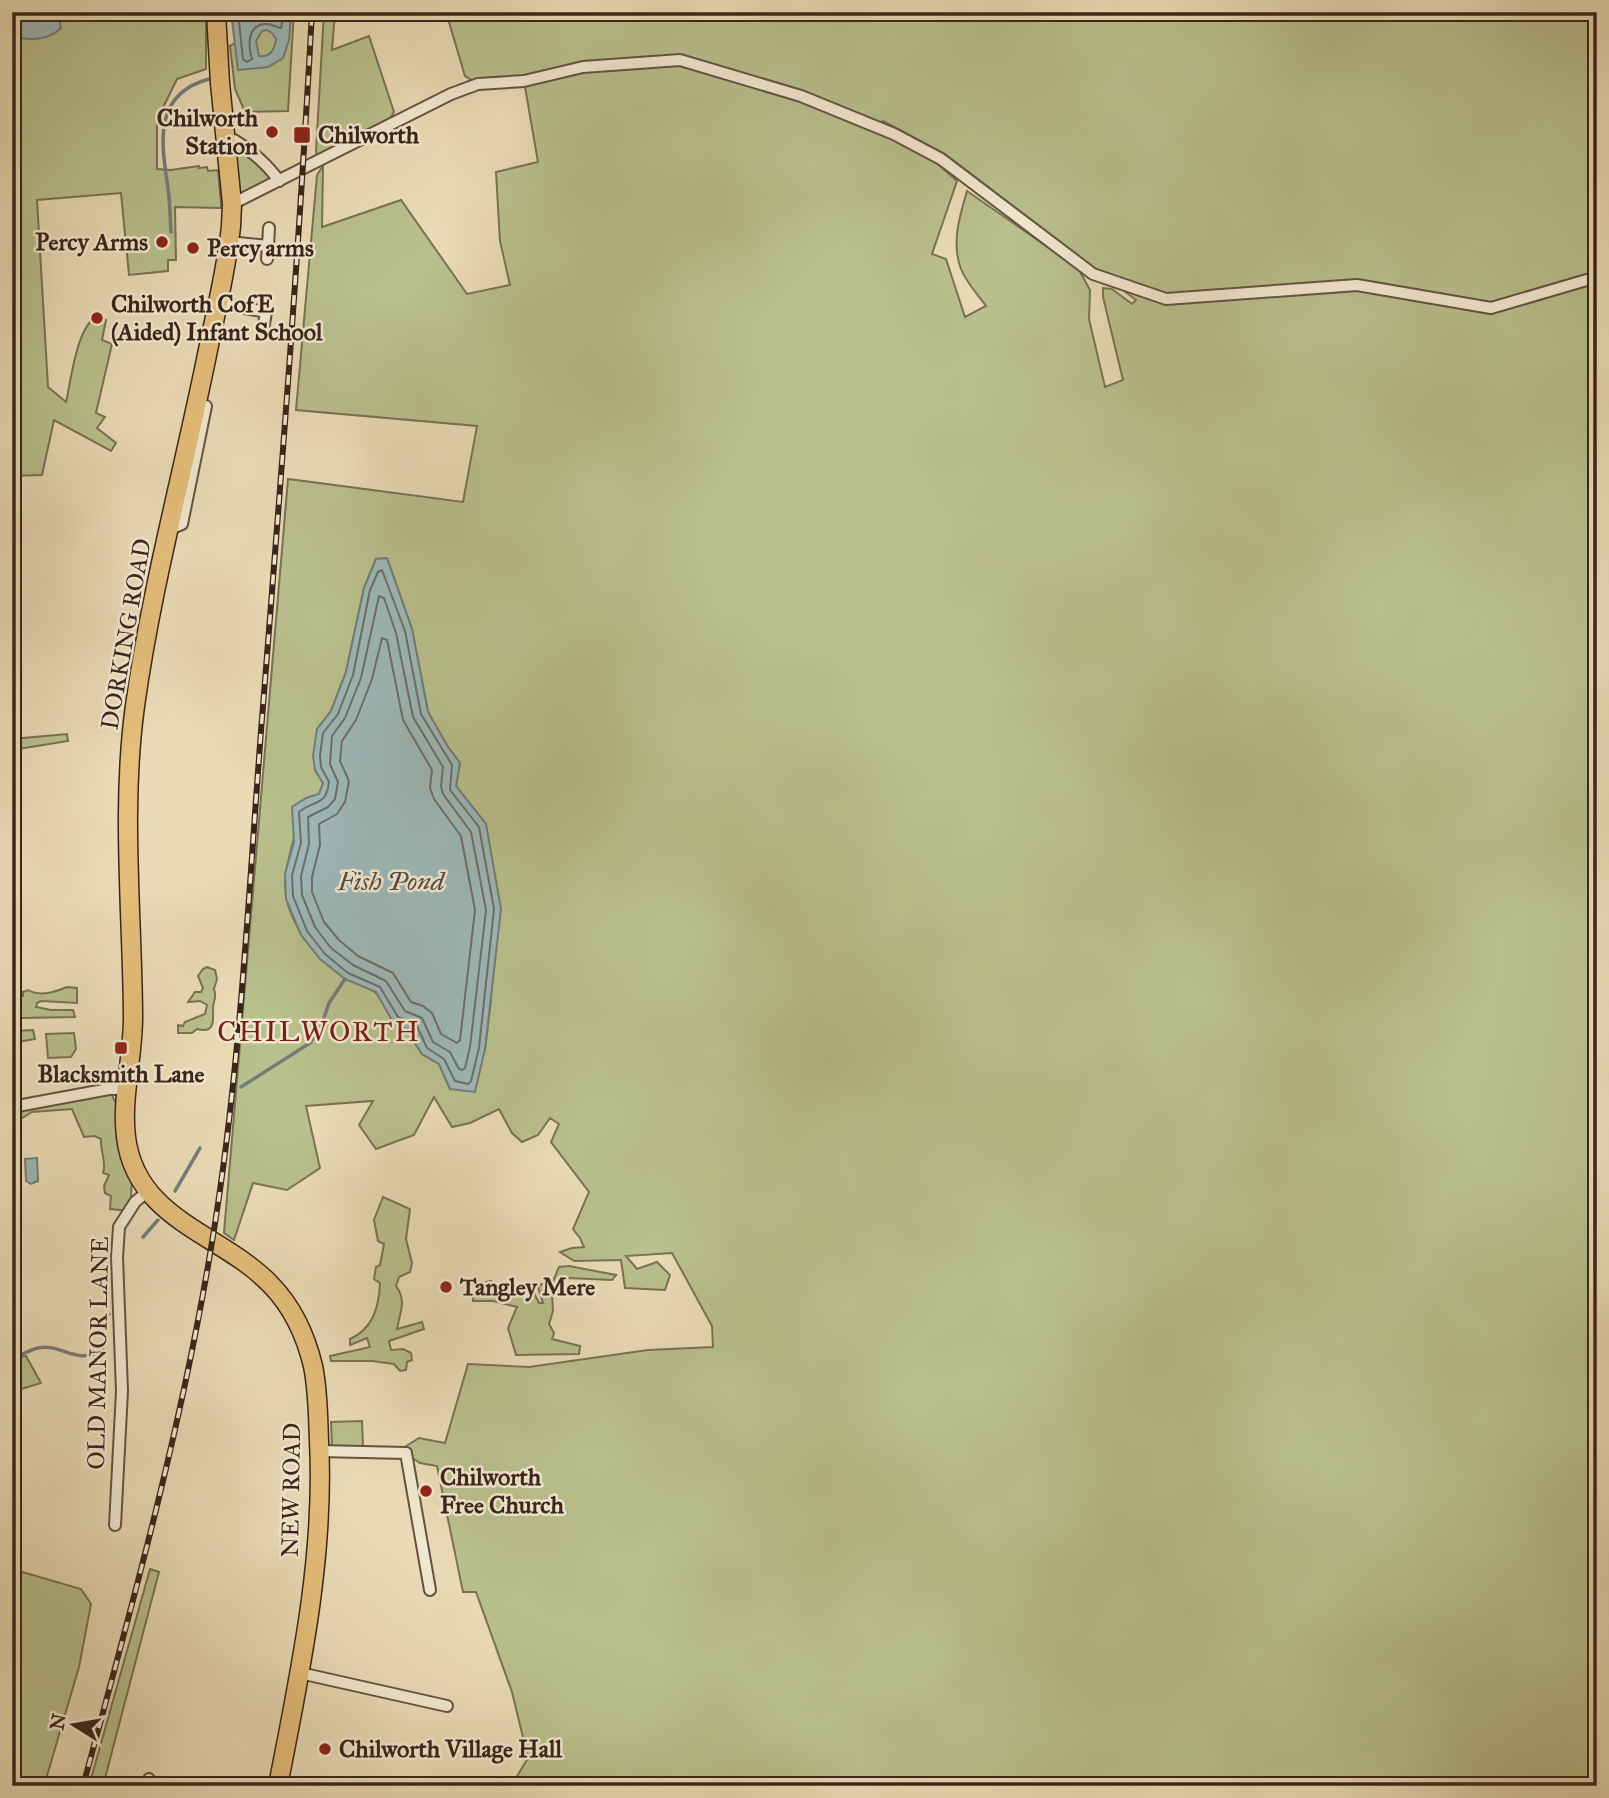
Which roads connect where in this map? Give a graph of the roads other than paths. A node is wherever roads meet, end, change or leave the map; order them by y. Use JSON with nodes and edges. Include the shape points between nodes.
{"nodes":[{"id":1,"x":216,"y":12,"type":"edge"},
{"id":2,"x":226,"y":141,"type":"junction"},
{"id":3,"x":279,"y":181,"type":"junction"},
{"id":4,"x":232,"y":204,"type":"junction"},
{"id":5,"x":269,"y":228,"type":"dead end"},
{"id":6,"x":229,"y":242,"type":"junction"},
{"id":7,"x":268,"y":246,"type":"junction"},
{"id":8,"x":267,"y":259,"type":"dead end"},
{"id":9,"x":1597,"y":276,"type":"edge"},
{"id":10,"x":218,"y":303,"type":"junction"},
{"id":11,"x":264,"y":324,"type":"dead end"},
{"id":12,"x":206,"y":406,"type":"dead end"},
{"id":13,"x":191,"y":458,"type":"junction"},
{"id":14,"x":128,"y":1088,"type":"junction"},
{"id":15,"x":12,"y":1107,"type":"edge"},
{"id":16,"x":148,"y":1191,"type":"junction"},
{"id":17,"x":205,"y":1238,"type":"joint"},
{"id":18,"x":319,"y":1451,"type":"junction"},
{"id":19,"x":115,"y":1525,"type":"dead end"},
{"id":20,"x":430,"y":1590,"type":"dead end"},
{"id":21,"x":300,"y":1673,"type":"junction"},
{"id":22,"x":447,"y":1706,"type":"dead end"},
{"id":23,"x":278,"y":1786,"type":"edge"}],
"edges":[{"from":1,"to":2,"type":"main road","name":"DORKING ROAD"},
{"from":2,"to":3,"type":"street","via":[[240,143]]},
{"from":2,"to":4,"type":"main road","name":"DORKING ROAD"},
{"from":3,"to":4,"type":"street"},
{"from":3,"to":9,"type":"street","via":[[478,84],[524,81],[583,67],[680,60],[801,96],[894,134],[941,159],[1093,274],[1166,299],[1357,285],[1491,308]]},
{"from":4,"to":6,"type":"main road","name":"DORKING ROAD"},
{"from":5,"to":7,"type":"street"},
{"from":6,"to":7,"type":"street"},
{"from":6,"to":10,"type":"main road","name":"DORKING ROAD"},
{"from":7,"to":8,"type":"street"},
{"from":10,"to":11,"type":"street","via":[[266,308]]},
{"from":10,"to":13,"type":"main road","name":"DORKING ROAD"},
{"from":12,"to":13,"type":"street"},
{"from":13,"to":14,"type":"main road","name":"DORKING ROAD","via":[[147,635],[130,752],[133,1022]]},
{"from":14,"to":15,"type":"street"},
{"from":14,"to":16,"type":"main road","name":"DORKING ROAD","via":[[126,1141]]},
{"from":16,"to":17,"type":"main road","name":"DORKING ROAD"},
{"from":16,"to":19,"type":"street","name":"OLD MANOR LANE","via":[[118,1227],[122,1391]]},
{"from":17,"to":18,"type":"main road","name":"NEW ROAD","via":[[245,1263],[288,1304],[312,1364]]},
{"from":18,"to":20,"type":"street","via":[[406,1453]]},
{"from":18,"to":21,"type":"main road","name":"NEW ROAD","via":[[320,1521]]},
{"from":21,"to":22,"type":"street"},
{"from":21,"to":23,"type":"main road","name":"NEW ROAD"}]}
